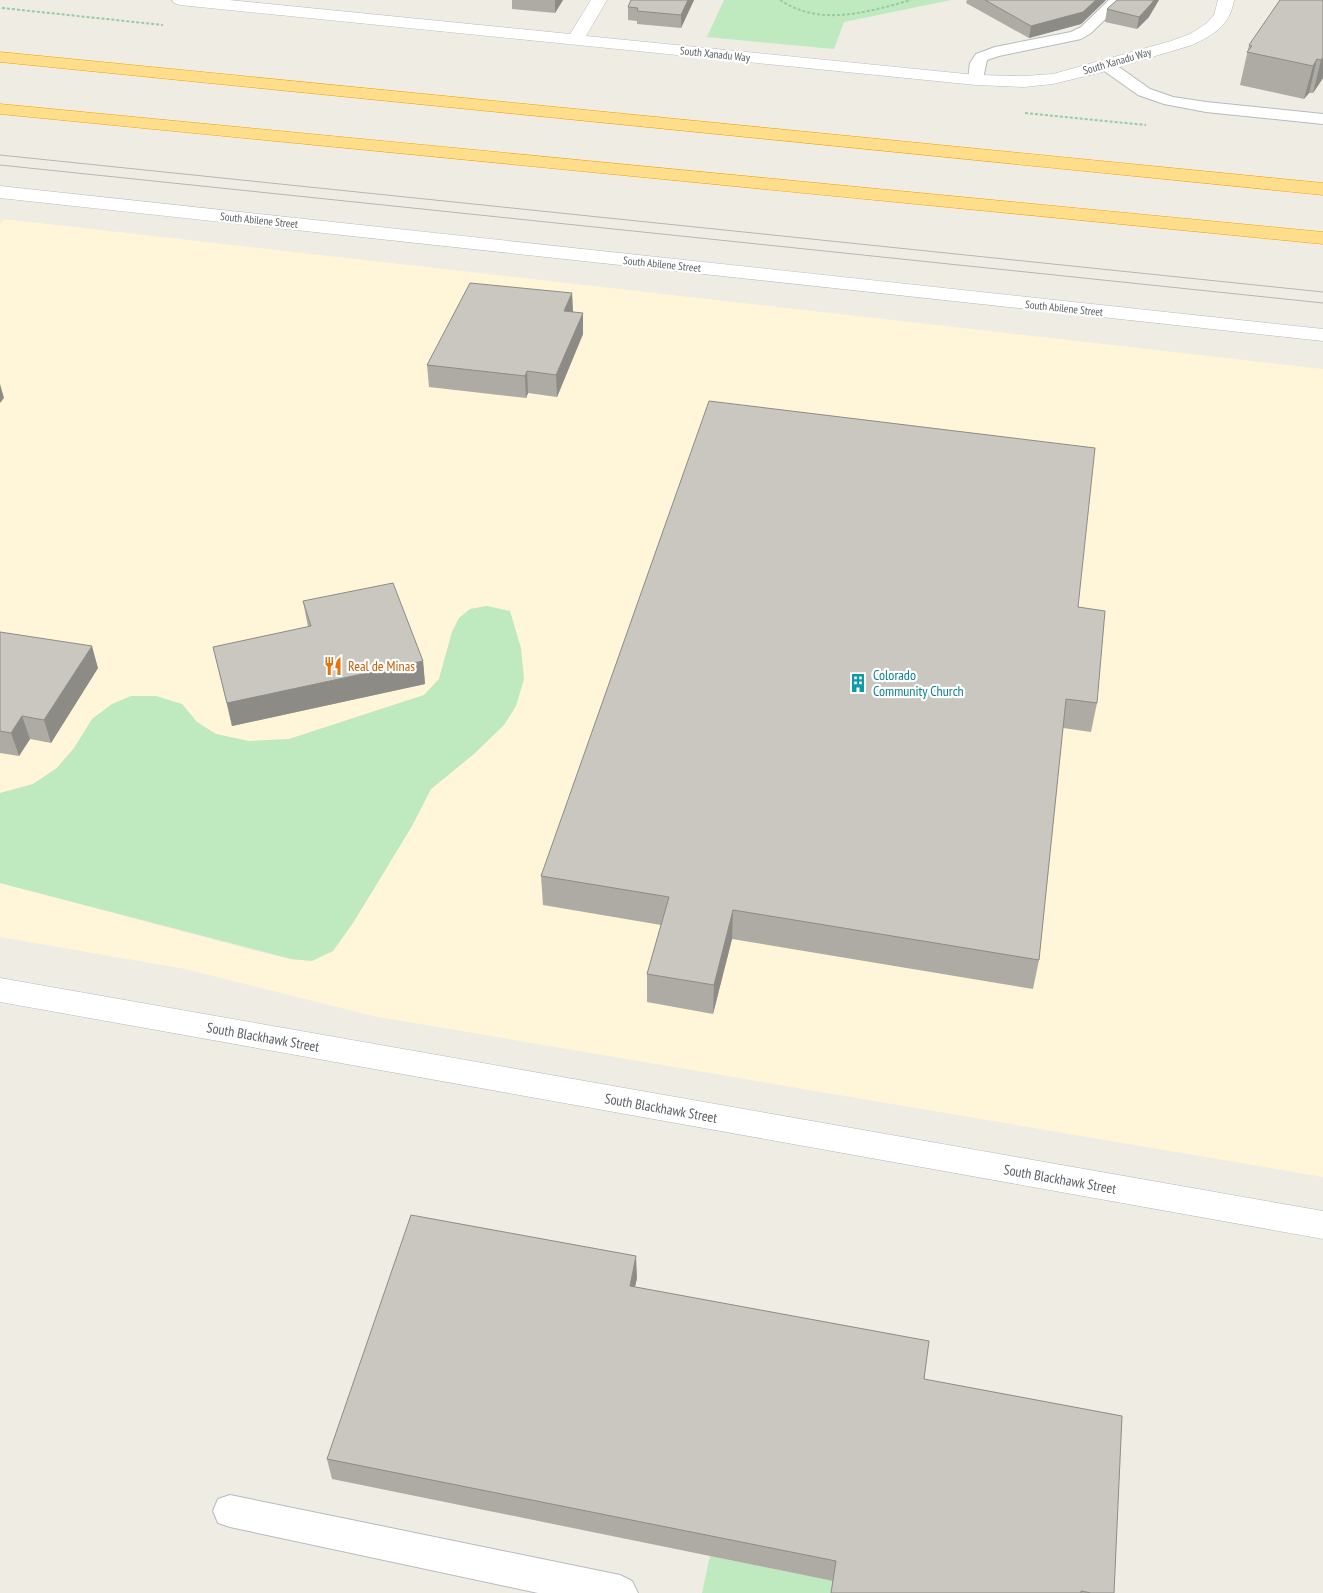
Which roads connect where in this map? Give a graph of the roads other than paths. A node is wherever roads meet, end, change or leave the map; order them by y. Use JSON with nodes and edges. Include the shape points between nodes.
{"nodes":[{"id":1,"x":180,"y":0,"type":"edge"},
{"id":2,"x":599,"y":0,"type":"edge"},
{"id":3,"x":1118,"y":0,"type":"edge"},
{"id":4,"x":1226,"y":0,"type":"edge"},
{"id":5,"x":575,"y":40,"type":"junction"},
{"id":6,"x":0,"y":48,"type":"edge"},
{"id":7,"x":0,"y":57,"type":"edge"},
{"id":8,"x":1106,"y":65,"type":"junction"},
{"id":9,"x":976,"y":80,"type":"junction"},
{"id":10,"x":287,"y":85,"type":"junction"},
{"id":11,"x":0,"y":109,"type":"edge"},
{"id":12,"x":1323,"y":118,"type":"edge"},
{"id":13,"x":0,"y":125,"type":"edge"},
{"id":14,"x":611,"y":167,"type":"junction"},
{"id":15,"x":1323,"y":189,"type":"edge"},
{"id":16,"x":1,"y":193,"type":"edge"},
{"id":17,"x":1323,"y":238,"type":"edge"},
{"id":18,"x":1323,"y":335,"type":"edge"},
{"id":19,"x":0,"y":990,"type":"edge"},
{"id":20,"x":1323,"y":1226,"type":"edge"},
{"id":21,"x":230,"y":1511,"type":"dead end"},
{"id":22,"x":620,"y":1593,"type":"edge"}],
"edges":[{"from":1,"to":5,"type":"street","name":"South Xanadu Way"},
{"from":2,"to":5,"type":"street"},
{"from":3,"to":9,"type":"lane","via":[[1076,36],[981,57]]},
{"from":4,"to":8,"type":"street","name":"South Xanadu Way","via":[[1223,14],[1208,30]]},
{"from":5,"to":9,"type":"street","name":"South Xanadu Way"},
{"from":6,"to":10,"type":"highway"},
{"from":7,"to":10,"type":"highway"},
{"from":8,"to":9,"type":"street","name":"South Xanadu Way","via":[[1052,79],[1015,82]]},
{"from":8,"to":12,"type":"lane","via":[[1144,92],[1170,101]]},
{"from":10,"to":15,"type":"highway"},
{"from":11,"to":14,"type":"highway"},
{"from":13,"to":14,"type":"highway"},
{"from":14,"to":17,"type":"highway"},
{"from":16,"to":18,"type":"street","name":"South Abilene Street"},
{"from":19,"to":20,"type":"street","name":"South Blackhawk Street"},
{"from":21,"to":22,"type":"lane"}]}
